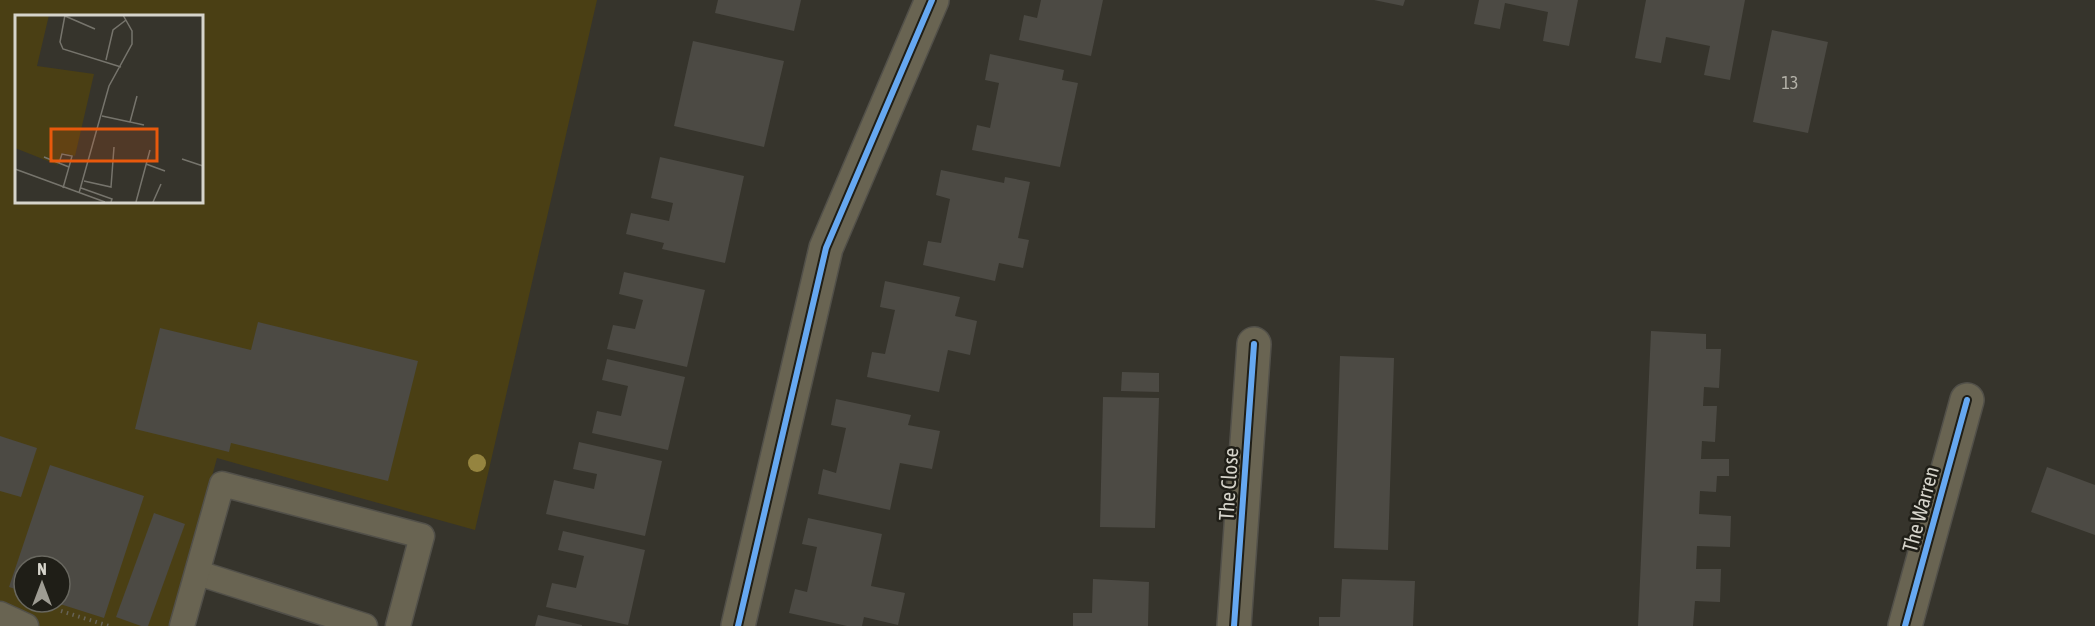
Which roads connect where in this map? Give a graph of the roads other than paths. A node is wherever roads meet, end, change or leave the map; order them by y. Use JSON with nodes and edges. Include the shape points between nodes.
{"nodes":[{"id":1,"x":932,"y":0,"type":"edge"},
{"id":2,"x":1254,"y":344,"type":"dead end"},
{"id":3,"x":1967,"y":400,"type":"dead end"},
{"id":4,"x":198,"y":573,"type":"junction"},
{"id":5,"x":0,"y":614,"type":"edge"},
{"id":6,"x":26,"y":626,"type":"edge"},
{"id":7,"x":182,"y":626,"type":"edge"},
{"id":8,"x":365,"y":626,"type":"edge"},
{"id":9,"x":398,"y":626,"type":"edge"},
{"id":10,"x":738,"y":626,"type":"edge"},
{"id":11,"x":1234,"y":626,"type":"edge"},
{"id":12,"x":1905,"y":626,"type":"edge"}],
"edges":[{"from":1,"to":10,"type":"street","via":[[826,248]]},
{"from":2,"to":11,"type":"street","name":"The Close"},
{"from":3,"to":12,"type":"street","name":"The Warren"},
{"from":4,"to":7,"type":"lane"},
{"from":4,"to":8,"type":"lane"},
{"from":4,"to":9,"type":"lane","via":[[222,484],[422,536]]},
{"from":5,"to":6,"type":"lane"}]}
